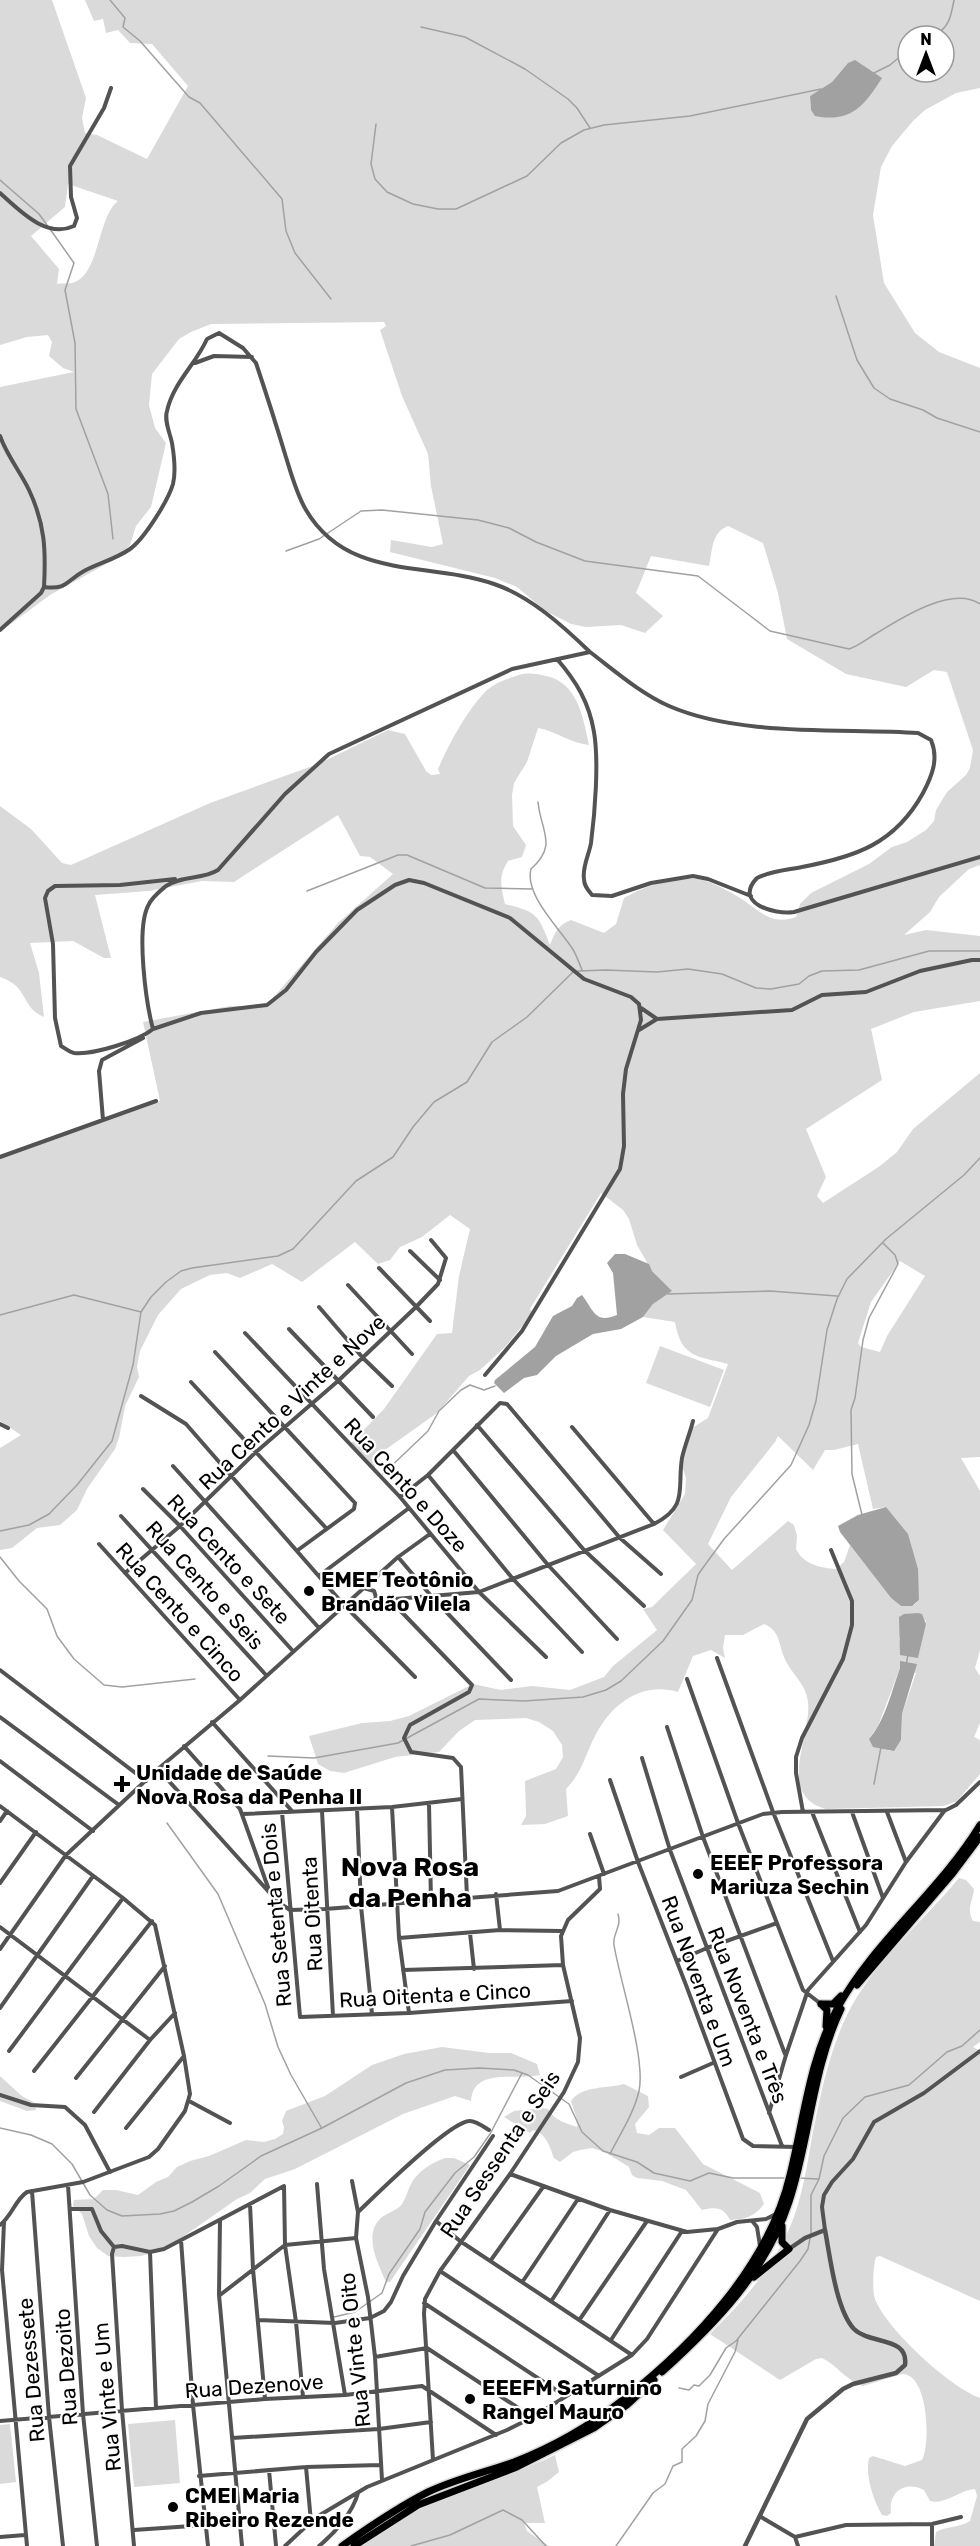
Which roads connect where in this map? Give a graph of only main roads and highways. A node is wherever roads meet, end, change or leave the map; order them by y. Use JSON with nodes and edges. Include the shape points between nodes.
{"nodes":[{"id":1,"x":980,"y":1825,"type":"edge"},
{"id":2,"x":980,"y":1837,"type":"edge"},
{"id":3,"x":851,"y":1985,"type":"junction"},
{"id":4,"x":824,"y":2034,"type":"junction"},
{"id":5,"x":782,"y":2215,"type":"junction"},
{"id":6,"x":750,"y":2280,"type":"junction"},
{"id":7,"x":342,"y":2546,"type":"edge"},
{"id":8,"x":354,"y":2546,"type":"edge"}],
"edges":[{"from":1,"to":3,"type":"highway"},
{"from":2,"to":5,"type":"highway","via":[[870,1967],[840,2011],[820,2062],[794,2185]]},
{"from":3,"to":4,"type":"highway"},
{"from":3,"to":4,"type":"highway","via":[[833,2004],[821,2004],[827,2013]]},
{"from":4,"to":5,"type":"highway","via":[[813,2068]]},
{"from":5,"to":6,"type":"highway"},
{"from":5,"to":6,"type":"highway","via":[[782,2238],[789,2249]]},
{"from":5,"to":7,"type":"highway","via":[[722,2304],[655,2373],[603,2414],[529,2456],[438,2488],[406,2504]]},
{"from":6,"to":8,"type":"highway","via":[[687,2350],[627,2405],[594,2428],[517,2467],[418,2505]]}]}
